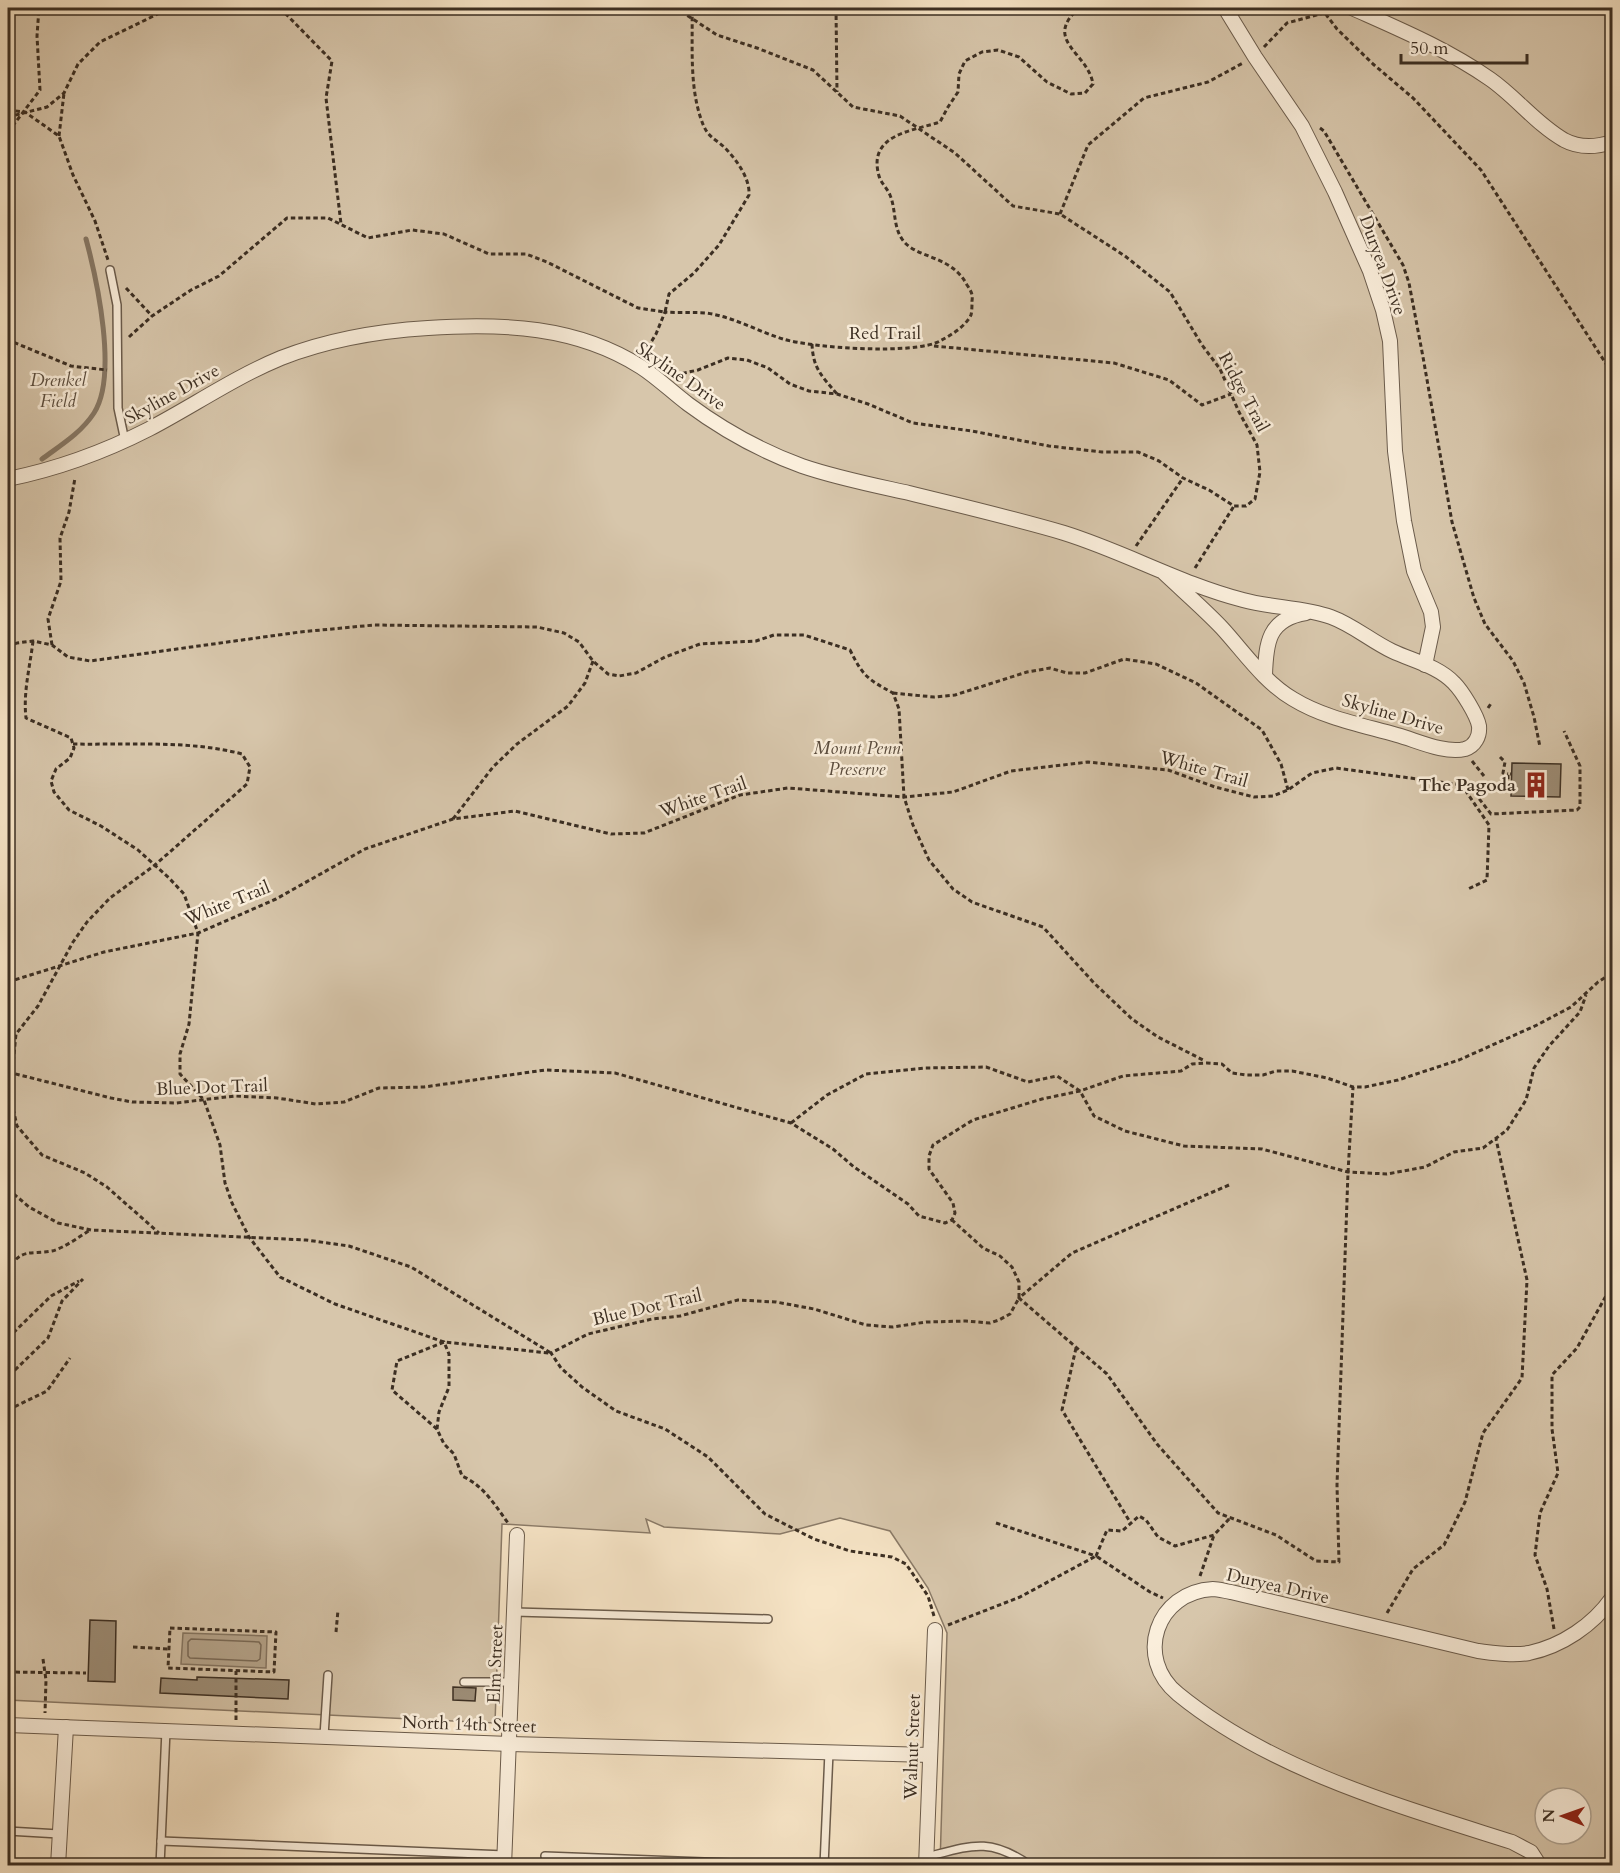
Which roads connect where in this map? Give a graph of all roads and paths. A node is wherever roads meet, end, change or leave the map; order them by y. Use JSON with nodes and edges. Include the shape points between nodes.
{"nodes":[{"id":1,"x":39,"y":8,"type":"edge"},
{"id":2,"x":170,"y":8,"type":"edge"},
{"id":3,"x":280,"y":8,"type":"edge"},
{"id":4,"x":676,"y":8,"type":"edge"},
{"id":5,"x":692,"y":8,"type":"edge"},
{"id":6,"x":836,"y":8,"type":"edge"},
{"id":7,"x":1079,"y":8,"type":"edge"},
{"id":8,"x":1322,"y":8,"type":"edge"},
{"id":9,"x":1352,"y":8,"type":"edge"},
{"id":10,"x":1226,"y":9,"type":"edge"},
{"id":11,"x":1325,"y":12,"type":"junction"},
{"id":12,"x":693,"y":20,"type":"junction"},
{"id":13,"x":1255,"y":57,"type":"junction"},
{"id":14,"x":837,"y":92,"type":"junction"},
{"id":15,"x":64,"y":93,"type":"junction"},
{"id":16,"x":8,"y":110,"type":"edge"},
{"id":17,"x":25,"y":112,"type":"junction"},
{"id":18,"x":8,"y":117,"type":"edge"},
{"id":19,"x":1302,"y":126,"type":"junction"},
{"id":20,"x":919,"y":129,"type":"junction"},
{"id":21,"x":8,"y":132,"type":"edge"},
{"id":22,"x":59,"y":136,"type":"junction"},
{"id":23,"x":1612,"y":142,"type":"edge"},
{"id":24,"x":1060,"y":214,"type":"junction"},
{"id":25,"x":341,"y":224,"type":"junction"},
{"id":26,"x":110,"y":270,"type":"junction"},
{"id":27,"x":665,"y":312,"type":"junction"},
{"id":28,"x":152,"y":316,"type":"junction"},
{"id":29,"x":8,"y":338,"type":"edge"},
{"id":30,"x":812,"y":344,"type":"junction"},
{"id":31,"x":933,"y":345,"type":"junction"},
{"id":32,"x":118,"y":353,"type":"junction"},
{"id":33,"x":636,"y":364,"type":"junction"},
{"id":34,"x":101,"y":370,"type":"dead end"},
{"id":35,"x":1612,"y":373,"type":"edge"},
{"id":36,"x":659,"y":379,"type":"junction"},
{"id":37,"x":837,"y":394,"type":"junction"},
{"id":38,"x":1231,"y":394,"type":"junction"},
{"id":39,"x":125,"y":441,"type":"junction"},
{"id":40,"x":84,"y":473,"type":"dead end"},
{"id":41,"x":1183,"y":478,"type":"junction"},
{"id":42,"x":8,"y":479,"type":"edge"},
{"id":43,"x":1234,"y":506,"type":"junction"},
{"id":44,"x":1128,"y":558,"type":"junction"},
{"id":45,"x":1164,"y":573,"type":"junction"},
{"id":46,"x":1186,"y":581,"type":"junction"},
{"id":47,"x":1314,"y":612,"type":"junction"},
{"id":48,"x":33,"y":641,"type":"junction"},
{"id":49,"x":52,"y":645,"type":"junction"},
{"id":50,"x":8,"y":646,"type":"edge"},
{"id":51,"x":593,"y":661,"type":"junction"},
{"id":52,"x":1425,"y":665,"type":"junction"},
{"id":53,"x":1265,"y":675,"type":"junction"},
{"id":54,"x":893,"y":693,"type":"junction"},
{"id":55,"x":1564,"y":730,"type":"dead end"},
{"id":56,"x":73,"y":744,"type":"junction"},
{"id":57,"x":1540,"y":747,"type":"dead end"},
{"id":58,"x":1500,"y":757,"type":"dead end"},
{"id":59,"x":1461,"y":784,"type":"junction"},
{"id":60,"x":1469,"y":785,"type":"junction"},
{"id":61,"x":1288,"y":790,"type":"junction"},
{"id":62,"x":904,"y":796,"type":"junction"},
{"id":63,"x":453,"y":819,"type":"junction"},
{"id":64,"x":155,"y":865,"type":"junction"},
{"id":65,"x":1468,"y":889,"type":"dead end"},
{"id":66,"x":198,"y":933,"type":"junction"},
{"id":67,"x":62,"y":965,"type":"junction"},
{"id":68,"x":1612,"y":973,"type":"edge"},
{"id":69,"x":8,"y":982,"type":"edge"},
{"id":70,"x":1587,"y":992,"type":"junction"},
{"id":71,"x":1207,"y":1063,"type":"junction"},
{"id":72,"x":8,"y":1072,"type":"edge"},
{"id":73,"x":12,"y":1074,"type":"junction"},
{"id":74,"x":1353,"y":1087,"type":"junction"},
{"id":75,"x":1080,"y":1091,"type":"junction"},
{"id":76,"x":204,"y":1100,"type":"junction"},
{"id":77,"x":791,"y":1122,"type":"junction"},
{"id":78,"x":1496,"y":1139,"type":"junction"},
{"id":79,"x":1348,"y":1172,"type":"junction"},
{"id":80,"x":1229,"y":1185,"type":"dead end"},
{"id":81,"x":8,"y":1189,"type":"edge"},
{"id":82,"x":952,"y":1220,"type":"junction"},
{"id":83,"x":91,"y":1230,"type":"junction"},
{"id":84,"x":159,"y":1233,"type":"junction"},
{"id":85,"x":249,"y":1237,"type":"junction"},
{"id":86,"x":8,"y":1272,"type":"edge"},
{"id":87,"x":1612,"y":1285,"type":"edge"},
{"id":88,"x":1019,"y":1298,"type":"junction"},
{"id":89,"x":8,"y":1338,"type":"edge"},
{"id":90,"x":444,"y":1342,"type":"junction"},
{"id":91,"x":1076,"y":1348,"type":"junction"},
{"id":92,"x":551,"y":1353,"type":"junction"},
{"id":93,"x":70,"y":1358,"type":"dead end"},
{"id":94,"x":8,"y":1373,"type":"edge"},
{"id":95,"x":8,"y":1410,"type":"edge"},
{"id":96,"x":437,"y":1429,"type":"junction"},
{"id":97,"x":1230,"y":1518,"type":"junction"},
{"id":98,"x":1130,"y":1522,"type":"junction"},
{"id":99,"x":996,"y":1523,"type":"dead end"},
{"id":100,"x":517,"y":1535,"type":"joint"},
{"id":101,"x":1214,"y":1535,"type":"junction"},
{"id":102,"x":1096,"y":1556,"type":"junction"},
{"id":103,"x":1194,"y":1593,"type":"junction"},
{"id":104,"x":1612,"y":1598,"type":"edge"},
{"id":105,"x":1175,"y":1603,"type":"junction"},
{"id":106,"x":338,"y":1610,"type":"dead end"},
{"id":107,"x":514,"y":1612,"type":"junction"},
{"id":108,"x":768,"y":1619,"type":"dead end"},
{"id":109,"x":1378,"y":1627,"type":"junction"},
{"id":110,"x":935,"y":1630,"type":"junction"},
{"id":111,"x":336,"y":1632,"type":"dead end"},
{"id":112,"x":1557,"y":1643,"type":"junction"},
{"id":113,"x":133,"y":1647,"type":"dead end"},
{"id":114,"x":169,"y":1649,"type":"junction"},
{"id":115,"x":43,"y":1659,"type":"dead end"},
{"id":116,"x":236,"y":1671,"type":"junction"},
{"id":117,"x":8,"y":1672,"type":"edge"},
{"id":118,"x":86,"y":1673,"type":"dead end"},
{"id":119,"x":328,"y":1675,"type":"dead end"},
{"id":120,"x":464,"y":1682,"type":"dead end"},
{"id":121,"x":512,"y":1682,"type":"junction"},
{"id":122,"x":45,"y":1700,"type":"dead end"},
{"id":123,"x":236,"y":1715,"type":"dead end"},
{"id":124,"x":8,"y":1725,"type":"edge"},
{"id":125,"x":66,"y":1727,"type":"junction"},
{"id":126,"x":166,"y":1730,"type":"junction"},
{"id":127,"x":324,"y":1736,"type":"junction"},
{"id":128,"x":510,"y":1744,"type":"junction"},
{"id":129,"x":829,"y":1752,"type":"junction"},
{"id":130,"x":930,"y":1755,"type":"junction"},
{"id":131,"x":8,"y":1832,"type":"edge"},
{"id":132,"x":59,"y":1834,"type":"junction"},
{"id":133,"x":161,"y":1841,"type":"junction"},
{"id":134,"x":545,"y":1856,"type":"dead end"},
{"id":135,"x":505,"y":1860,"type":"edge"},
{"id":136,"x":926,"y":1861,"type":"edge"},
{"id":137,"x":58,"y":1866,"type":"edge"},
{"id":138,"x":160,"y":1866,"type":"edge"},
{"id":139,"x":807,"y":1866,"type":"edge"},
{"id":140,"x":824,"y":1866,"type":"edge"},
{"id":141,"x":1031,"y":1866,"type":"edge"},
{"id":142,"x":1540,"y":1866,"type":"edge"}],
"edges":[{"from":1,"to":17,"type":"path","via":[[40,90]]},
{"from":2,"to":15,"type":"path","via":[[100,42],[78,64]]},
{"from":3,"to":25,"type":"path","via":[[332,61],[326,98]]},
{"from":4,"to":12,"type":"path","name":"Ridge Trail"},
{"from":5,"to":12,"type":"path"},
{"from":6,"to":14,"type":"path"},
{"from":7,"to":20,"type":"path","name":"Red Trail","via":[[1070,16],[1064,32],[1067,44],[1091,73],[1093,84],[1085,93],[1071,94],[1047,82],[1019,57],[998,50],[982,52],[965,61],[959,74],[958,93],[940,122]]},
{"from":8,"to":11,"type":"path"},
{"from":9,"to":23,"type":"street","via":[[1456,57],[1492,80],[1565,140],[1583,146]]},
{"from":10,"to":13,"type":"street","name":"Duryea Drive"},
{"from":11,"to":13,"type":"path","via":[[1287,23]]},
{"from":11,"to":35,"type":"path","via":[[1337,29],[1413,98],[1481,170]]},
{"from":12,"to":14,"type":"path","name":"Ridge Trail","via":[[717,35],[813,70]]},
{"from":12,"to":27,"type":"path","via":[[693,75],[701,120],[710,138],[726,149],[741,169],[749,195],[719,246],[669,294]]},
{"from":13,"to":19,"type":"street","name":"Duryea Drive"},
{"from":13,"to":24,"type":"path","via":[[1208,82],[1144,98],[1088,145]]},
{"from":14,"to":20,"type":"path","name":"Ridge Trail","via":[[853,106],[900,116]]},
{"from":15,"to":17,"type":"path","via":[[47,108]]},
{"from":15,"to":22,"type":"path"},
{"from":16,"to":17,"type":"path"},
{"from":17,"to":18,"type":"path"},
{"from":17,"to":21,"type":"path"},
{"from":17,"to":22,"type":"path"},
{"from":19,"to":52,"type":"street","name":"Duryea Drive","via":[[1370,271],[1383,310],[1390,341],[1395,451],[1404,521],[1414,570],[1433,627]]},
{"from":19,"to":57,"type":"path","via":[[1317,126],[1324,131],[1403,265],[1452,522],[1485,624],[1524,683]]},
{"from":20,"to":24,"type":"path","name":"Ridge Trail","via":[[955,153],[1013,206]]},
{"from":20,"to":31,"type":"path","name":"Red Trail","via":[[901,132],[888,140],[880,150],[876,166],[879,179],[891,196],[902,240],[961,274],[973,294],[971,315],[956,333]]},
{"from":22,"to":26,"type":"path","via":[[107,253]]},
{"from":24,"to":38,"type":"path","name":"Ridge Trail","via":[[1125,256],[1170,292],[1220,369]]},
{"from":25,"to":27,"type":"path","name":"Red Trail","via":[[369,238],[412,231],[444,234],[489,254],[526,254],[638,308]]},
{"from":25,"to":28,"type":"path","name":"Red Trail","via":[[328,218],[287,218],[219,276]]},
{"from":26,"to":28,"type":"path"},
{"from":26,"to":32,"type":"lane","via":[[117,305]]},
{"from":27,"to":30,"type":"path","name":"Red Trail","via":[[706,313],[743,322],[784,340]]},
{"from":27,"to":33,"type":"path"},
{"from":28,"to":32,"type":"path","name":"Red Trail","via":[[133,332]]},
{"from":29,"to":34,"type":"path","via":[[71,366]]},
{"from":30,"to":31,"type":"path","name":"Red Trail","via":[[900,349]]},
{"from":30,"to":37,"type":"path","via":[[817,371]]},
{"from":31,"to":38,"type":"path","via":[[1114,363],[1169,380],[1202,405]]},
{"from":32,"to":39,"type":"lane","via":[[118,408]]},
{"from":33,"to":36,"type":"street","name":"Skyline Drive"},
{"from":33,"to":39,"type":"street","name":"Skyline Drive","via":[[589,342],[530,328],[472,326],[392,331],[286,356]]},
{"from":36,"to":37,"type":"path","via":[[728,358],[768,368],[790,384],[809,391]]},
{"from":36,"to":44,"type":"street","name":"Skyline Drive","via":[[708,418],[774,455],[853,481],[1056,531]]},
{"from":37,"to":41,"type":"path","via":[[912,423],[1049,446],[1138,452]]},
{"from":38,"to":43,"type":"path","name":"Ridge Trail","via":[[1257,445],[1260,472],[1255,500],[1246,506]]},
{"from":39,"to":42,"type":"street","name":"Skyline Drive","via":[[56,468]]},
{"from":40,"to":49,"type":"path","via":[[75,478],[60,538],[61,581],[48,619]]},
{"from":41,"to":43,"type":"path"},
{"from":41,"to":44,"type":"path"},
{"from":43,"to":46,"type":"path"},
{"from":44,"to":45,"type":"street","name":"Skyline Drive"},
{"from":45,"to":46,"type":"street","name":"Skyline Drive"},
{"from":45,"to":53,"type":"street","name":"Skyline Drive"},
{"from":46,"to":47,"type":"street","name":"Skyline Drive","via":[[1244,601]]},
{"from":47,"to":52,"type":"street","name":"Skyline Drive","via":[[1342,622]]},
{"from":47,"to":53,"type":"street","via":[[1292,616],[1272,632],[1267,642]]},
{"from":48,"to":49,"type":"path"},
{"from":48,"to":50,"type":"path"},
{"from":48,"to":56,"type":"path","via":[[24,700],[26,718],[71,738]]},
{"from":49,"to":51,"type":"path","via":[[68,657],[90,661],[374,625],[537,627],[564,633],[579,642]]},
{"from":51,"to":54,"type":"path","via":[[608,674],[619,676],[636,673],[700,644],[804,635],[850,650],[869,680]]},
{"from":51,"to":63,"type":"path","via":[[585,683],[568,706],[493,767]]},
{"from":52,"to":53,"type":"street","name":"Skyline Drive","via":[[1448,677],[1460,689],[1478,722],[1473,745],[1463,750],[1442,748],[1351,723],[1290,698]]},
{"from":54,"to":61,"type":"path","via":[[955,695],[1050,668],[1085,673],[1125,659],[1156,664],[1196,683],[1262,730],[1281,764]]},
{"from":54,"to":62,"type":"path","via":[[898,709]]},
{"from":55,"to":60,"type":"path","via":[[1580,766],[1577,810],[1491,814]]},
{"from":56,"to":64,"type":"path","via":[[70,758],[56,769],[51,781],[54,792],[69,810],[110,832]]},
{"from":56,"to":64,"type":"path","via":[[223,748],[242,754],[250,767],[247,784]]},
{"from":58,"to":60,"type":"path","name":"White Trail","via":[[1505,762],[1503,773],[1510,774],[1508,786],[1492,789]]},
{"from":59,"to":60,"type":"path","name":"White Trail"},
{"from":59,"to":61,"type":"path","name":"White Trail","via":[[1336,768],[1312,773]]},
{"from":59,"to":65,"type":"path","via":[[1490,825],[1488,875],[1484,882]]},
{"from":61,"to":62,"type":"path","name":"White Trail","via":[[1254,797],[1168,770],[1088,762],[1011,771],[953,792]]},
{"from":62,"to":63,"type":"path","name":"White Trail","via":[[788,788],[740,795],[644,833],[611,834],[515,811]]},
{"from":62,"to":71,"type":"path","via":[[929,860],[953,889],[972,902],[1043,927],[1132,1019]]},
{"from":63,"to":66,"type":"path","name":"White Trail","via":[[365,849],[276,898]]},
{"from":64,"to":66,"type":"path","via":[[184,894]]},
{"from":64,"to":67,"type":"path","via":[[110,898],[87,922]]},
{"from":66,"to":67,"type":"path","name":"White Trail","via":[[104,952]]},
{"from":66,"to":76,"type":"path","via":[[180,1074]]},
{"from":67,"to":69,"type":"path","name":"White Trail"},
{"from":67,"to":73,"type":"path","via":[[16,1034]]},
{"from":68,"to":70,"type":"path"},
{"from":70,"to":74,"type":"path","via":[[1571,1007],[1545,1021],[1459,1060],[1398,1080]]},
{"from":70,"to":78,"type":"path","via":[[1580,1011],[1534,1068],[1526,1100],[1507,1130]]},
{"from":71,"to":74,"type":"path","via":[[1222,1064],[1232,1073],[1263,1075],[1292,1071]]},
{"from":71,"to":75,"type":"path","via":[[1192,1064],[1181,1071],[1123,1076]]},
{"from":72,"to":73,"type":"path","name":"Blue Dot Trail"},
{"from":73,"to":76,"type":"path","name":"Blue Dot Trail","via":[[132,1102]]},
{"from":73,"to":84,"type":"path","via":[[10,1095],[17,1126],[42,1155],[107,1187]]},
{"from":74,"to":79,"type":"path"},
{"from":75,"to":77,"type":"path","via":[[1057,1076],[1028,1082],[986,1067],[866,1074],[827,1095]]},
{"from":75,"to":79,"type":"path","via":[[1094,1116],[1125,1131],[1184,1146],[1262,1149]]},
{"from":75,"to":82,"type":"path","via":[[973,1120],[933,1144],[929,1169],[953,1203]]},
{"from":76,"to":77,"type":"path","name":"Blue Dot Trail","via":[[235,1096],[316,1104],[344,1102],[380,1088],[424,1087],[545,1070],[592,1071],[615,1073]]},
{"from":76,"to":85,"type":"path","via":[[220,1145],[225,1183]]},
{"from":77,"to":82,"type":"path","name":"Blue Dot Trail","via":[[908,1204],[919,1216],[945,1223]]},
{"from":78,"to":79,"type":"path","via":[[1483,1148],[1454,1152],[1425,1167],[1387,1174]]},
{"from":78,"to":109,"type":"path","via":[[1527,1280],[1522,1378],[1483,1433],[1465,1502],[1444,1545],[1413,1569]]},
{"from":79,"to":97,"type":"path","via":[[1337,1485],[1339,1562],[1316,1561],[1276,1535]]},
{"from":80,"to":88,"type":"path","name":"Blue Dot Trail","via":[[1072,1253]]},
{"from":81,"to":83,"type":"path","via":[[29,1207],[58,1223]]},
{"from":82,"to":88,"type":"path","via":[[1012,1268],[1019,1282]]},
{"from":83,"to":84,"type":"path"},
{"from":83,"to":86,"type":"path","via":[[53,1251],[29,1252],[12,1262]]},
{"from":84,"to":85,"type":"path"},
{"from":85,"to":90,"type":"path","via":[[280,1277],[335,1304]]},
{"from":85,"to":92,"type":"path","via":[[350,1246],[411,1268]]},
{"from":87,"to":112,"type":"path","via":[[1577,1348],[1552,1375],[1552,1429],[1558,1473],[1540,1513],[1535,1555],[1547,1589]]},
{"from":88,"to":91,"type":"path"},
{"from":88,"to":92,"type":"path","name":"Blue Dot Trail","via":[[1010,1314],[990,1323],[926,1322],[893,1327],[866,1325],[776,1302],[738,1300],[588,1334]]},
{"from":89,"to":94,"type":"path","via":[[51,1296],[83,1279],[62,1301],[48,1338]]},
{"from":90,"to":92,"type":"path"},
{"from":90,"to":96,"type":"path","via":[[449,1354],[449,1387]]},
{"from":90,"to":96,"type":"path","via":[[397,1361],[392,1390]]},
{"from":91,"to":97,"type":"path","via":[[1107,1374],[1157,1444],[1218,1514]]},
{"from":91,"to":98,"type":"path","via":[[1062,1410]]},
{"from":92,"to":110,"type":"path","via":[[582,1388],[616,1411],[665,1429],[708,1457],[765,1514],[814,1539],[850,1551],[892,1557],[906,1564],[928,1596],[934,1610]]},
{"from":93,"to":95,"type":"path","via":[[47,1391]]},
{"from":96,"to":100,"type":"path","via":[[454,1454],[462,1476],[489,1497]]},
{"from":97,"to":101,"type":"path"},
{"from":98,"to":101,"type":"path","via":[[1139,1516],[1158,1537],[1175,1546]]},
{"from":98,"to":102,"type":"path","via":[[1122,1531],[1107,1530]]},
{"from":99,"to":102,"type":"path"},
{"from":100,"to":107,"type":"street","name":"Elm Street"},
{"from":101,"to":103,"type":"path"},
{"from":102,"to":105,"type":"path","via":[[1150,1592]]},
{"from":102,"to":110,"type":"path","via":[[1020,1598]]},
{"from":103,"to":105,"type":"street","name":"Duryea Drive"},
{"from":103,"to":109,"type":"street","name":"Duryea Drive","via":[[1213,1589],[1231,1592]]},
{"from":104,"to":112,"type":"street","name":"Duryea Drive","via":[[1587,1625]]},
{"from":105,"to":142,"type":"street","name":"Duryea Drive","via":[[1162,1617],[1155,1634],[1154,1653],[1160,1674],[1175,1692],[1244,1738],[1298,1766],[1362,1794],[1512,1842],[1531,1852]]},
{"from":106,"to":111,"type":"path"},
{"from":107,"to":108,"type":"lane"},
{"from":107,"to":121,"type":"street","name":"Elm Street"},
{"from":109,"to":112,"type":"street","name":"Duryea Drive","via":[[1478,1651],[1508,1654],[1528,1653]]},
{"from":110,"to":130,"type":"street","name":"Walnut Street"},
{"from":113,"to":114,"type":"path"},
{"from":114,"to":116,"type":"path","via":[[168,1668]]},
{"from":114,"to":116,"type":"path","via":[[170,1628],[276,1632],[274,1672]]},
{"from":115,"to":122,"type":"path"},
{"from":116,"to":123,"type":"path"},
{"from":117,"to":118,"type":"path"},
{"from":119,"to":127,"type":"lane"},
{"from":120,"to":121,"type":"lane"},
{"from":121,"to":128,"type":"street","name":"Elm Street"},
{"from":124,"to":125,"type":"street","name":"North 14th Street"},
{"from":125,"to":126,"type":"street","name":"North 14th Street"},
{"from":125,"to":132,"type":"street"},
{"from":126,"to":127,"type":"street","name":"North 14th Street"},
{"from":126,"to":133,"type":"lane"},
{"from":127,"to":128,"type":"street","name":"North 14th Street"},
{"from":128,"to":129,"type":"street","name":"North 14th Street"},
{"from":128,"to":135,"type":"street","name":"Elm Street"},
{"from":129,"to":130,"type":"street","name":"North 14th Street"},
{"from":129,"to":140,"type":"lane"},
{"from":130,"to":136,"type":"street","name":"Walnut Street"},
{"from":131,"to":132,"type":"lane"},
{"from":132,"to":137,"type":"street"},
{"from":133,"to":135,"type":"lane"},
{"from":133,"to":138,"type":"lane"},
{"from":134,"to":139,"type":"lane"},
{"from":136,"to":141,"type":"lane","via":[[968,1846],[997,1846]]}]}
